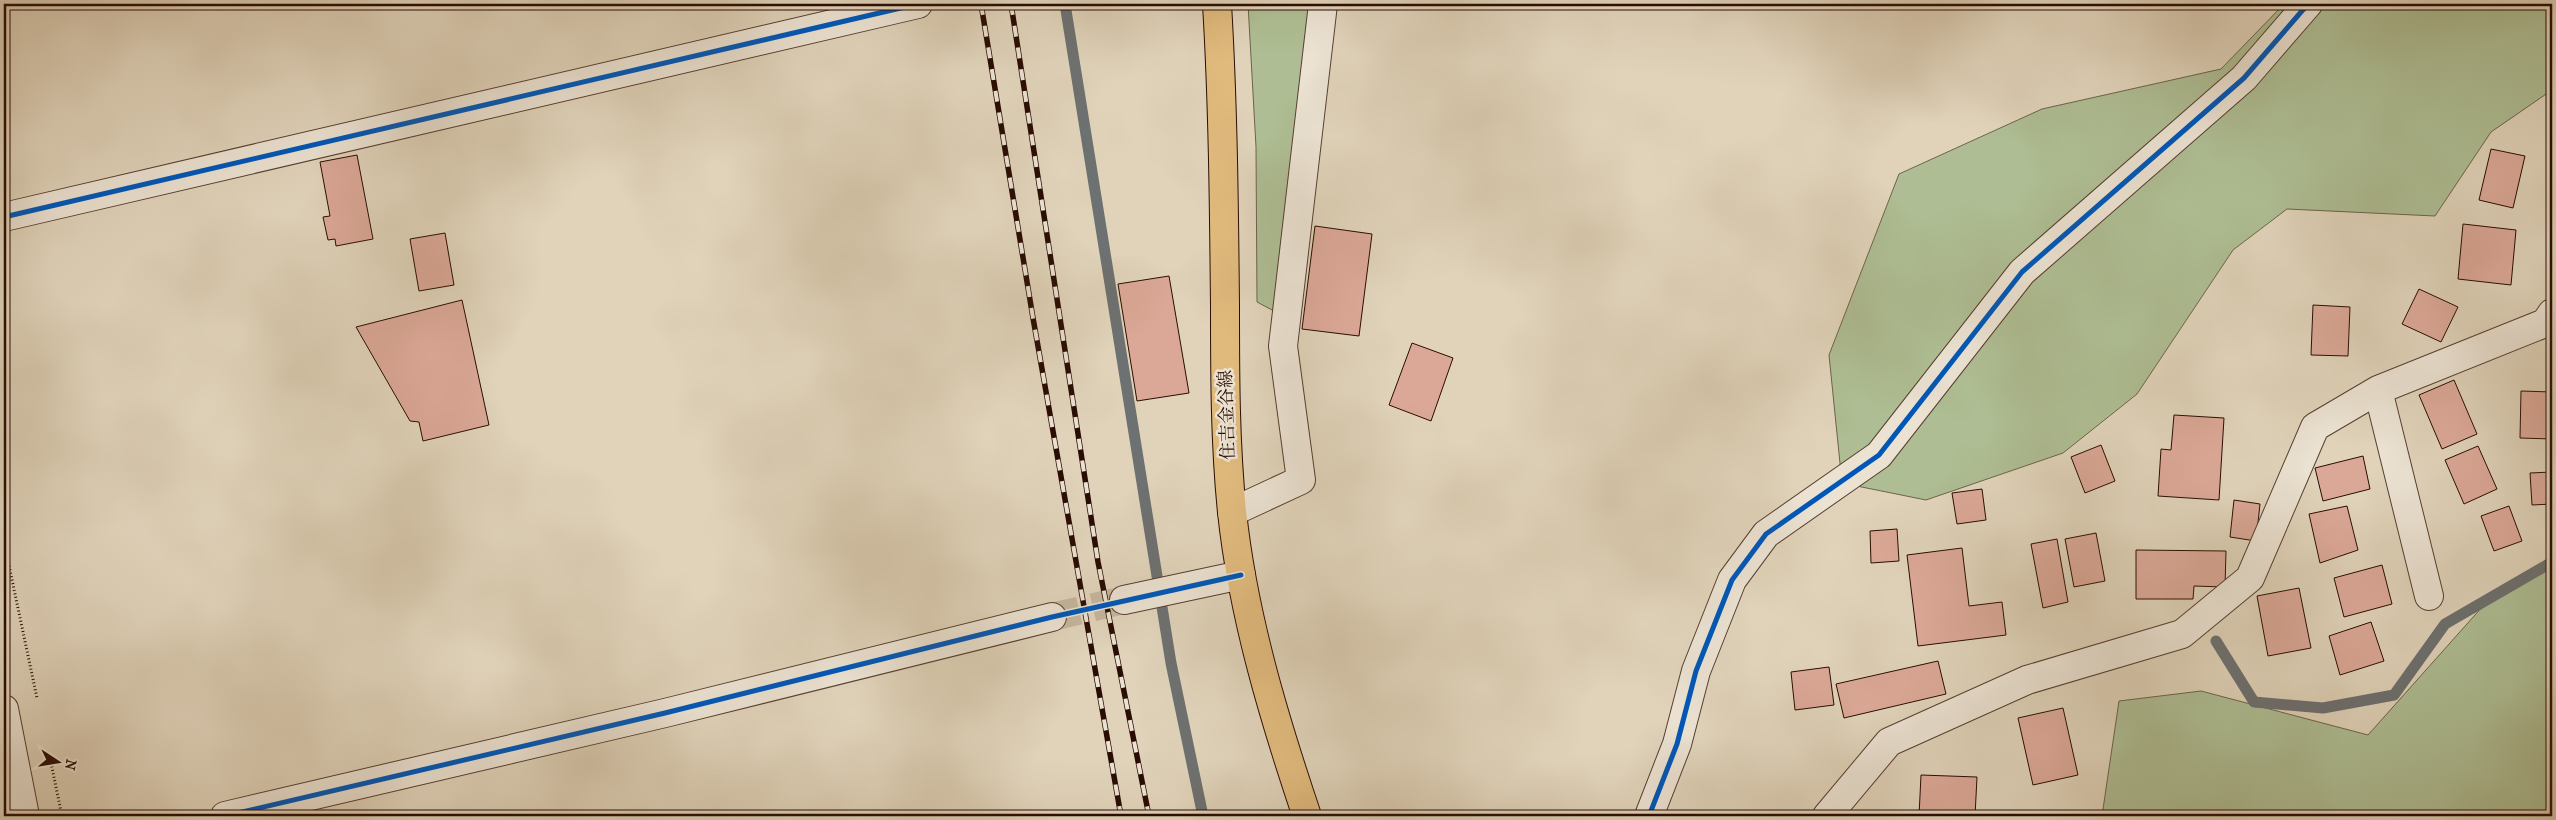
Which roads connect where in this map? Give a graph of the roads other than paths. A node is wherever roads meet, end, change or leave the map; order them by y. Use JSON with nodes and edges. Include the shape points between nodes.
{"nodes":[{"id":1,"x":918,"y":4,"type":"edge"},
{"id":2,"x":1217,"y":4,"type":"edge"},
{"id":3,"x":1323,"y":4,"type":"edge"},
{"id":4,"x":2308,"y":4,"type":"edge"},
{"id":5,"x":4,"y":217,"type":"edge"},
{"id":6,"x":2550,"y":320,"type":"edge"},
{"id":7,"x":2378,"y":390,"type":"junction"},
{"id":8,"x":1232,"y":512,"type":"junction"},
{"id":9,"x":1241,"y":575,"type":"junction"},
{"id":10,"x":2429,"y":596,"type":"dead end"},
{"id":11,"x":1124,"y":600,"type":"tunnel mouth"},
{"id":12,"x":1052,"y":617,"type":"tunnel mouth"},
{"id":13,"x":4,"y":709,"type":"edge"},
{"id":14,"x":25,"y":816,"type":"edge"},
{"id":15,"x":225,"y":816,"type":"edge"},
{"id":16,"x":1307,"y":816,"type":"edge"},
{"id":17,"x":1649,"y":816,"type":"edge"},
{"id":18,"x":1827,"y":816,"type":"edge"}],
"edges":[{"from":1,"to":5,"type":"street"},
{"from":2,"to":8,"type":"main road","name":"住吉金谷線","via":[[1222,96],[1226,439]]},
{"from":3,"to":8,"type":"street","via":[[1282,346],[1301,480]]},
{"from":4,"to":17,"type":"street","via":[[2244,78],[2022,272],[1879,455],[1766,534],[1732,580],[1696,671],[1677,744]]},
{"from":6,"to":7,"type":"street"},
{"from":7,"to":10,"type":"street"},
{"from":7,"to":18,"type":"street","via":[[2315,427],[2250,578],[2182,634],[2027,680],[1888,742]]},
{"from":8,"to":9,"type":"main road","name":"住吉金谷線"},
{"from":9,"to":11,"type":"street"},
{"from":9,"to":16,"type":"main road","name":"住吉金谷線","via":[[1275,722]]},
{"from":12,"to":15,"type":"street","via":[[665,713]]},
{"from":13,"to":14,"type":"street"}]}
